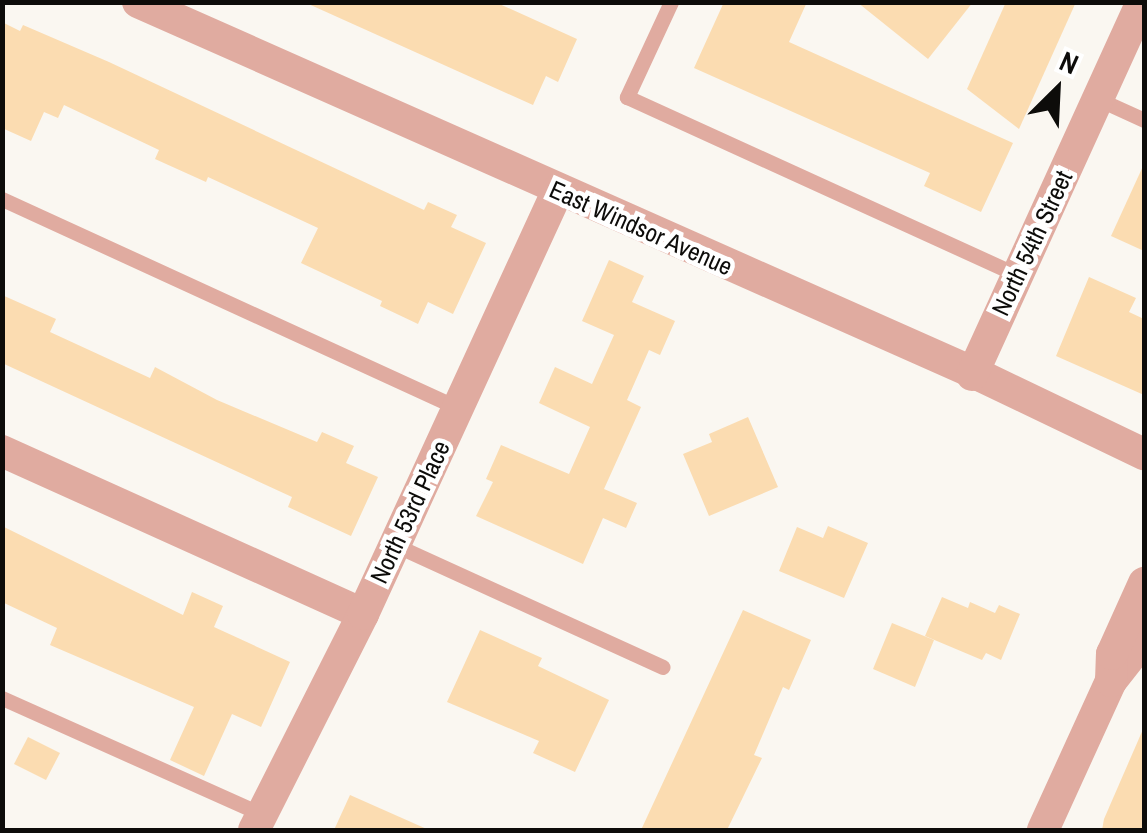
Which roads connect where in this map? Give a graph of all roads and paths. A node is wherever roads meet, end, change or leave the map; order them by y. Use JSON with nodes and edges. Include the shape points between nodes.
{"nodes":[{"id":1,"x":138,"y":2,"type":"edge"},
{"id":2,"x":671,"y":2,"type":"edge"},
{"id":3,"x":1142,"y":2,"type":"edge"},
{"id":4,"x":1098,"y":99,"type":"junction"},
{"id":5,"x":1144,"y":120,"type":"edge"},
{"id":6,"x":558,"y":190,"type":"junction"},
{"id":7,"x":2,"y":199,"type":"edge"},
{"id":8,"x":1017,"y":275,"type":"junction"},
{"id":9,"x":972,"y":375,"type":"junction"},
{"id":10,"x":458,"y":408,"type":"junction"},
{"id":11,"x":2,"y":451,"type":"edge"},
{"id":12,"x":1144,"y":454,"type":"edge"},
{"id":13,"x":395,"y":545,"type":"junction"},
{"id":14,"x":1143,"y":592,"type":"edge"},
{"id":15,"x":363,"y":614,"type":"junction"},
{"id":16,"x":1144,"y":639,"type":"edge"},
{"id":17,"x":664,"y":667,"type":"dead end"},
{"id":18,"x":1110,"y":681,"type":"junction"},
{"id":19,"x":2,"y":698,"type":"edge"},
{"id":20,"x":257,"y":822,"type":"edge"},
{"id":21,"x":1043,"y":830,"type":"edge"}],
"edges":[{"from":1,"to":6,"type":"street","name":"East Windsor Avenue"},
{"from":2,"to":8,"type":"lane","via":[[626,97]]},
{"from":3,"to":4,"type":"street","name":"North 54th Street"},
{"from":4,"to":5,"type":"lane"},
{"from":4,"to":8,"type":"street","name":"North 54th Street"},
{"from":6,"to":9,"type":"street","name":"East Windsor Avenue"},
{"from":6,"to":10,"type":"street","name":"North 53rd Place"},
{"from":7,"to":10,"type":"lane"},
{"from":8,"to":9,"type":"street","name":"North 54th Street"},
{"from":9,"to":12,"type":"street","name":"East Windsor Avenue"},
{"from":10,"to":13,"type":"street","name":"North 53rd Place"},
{"from":11,"to":15,"type":"street"},
{"from":13,"to":15,"type":"street","name":"North 53rd Place"},
{"from":13,"to":17,"type":"lane"},
{"from":14,"to":18,"type":"street","via":[[1112,654]]},
{"from":15,"to":20,"type":"street","name":"North 53rd Place"},
{"from":16,"to":18,"type":"street"},
{"from":18,"to":21,"type":"street"},
{"from":19,"to":20,"type":"lane"}]}
